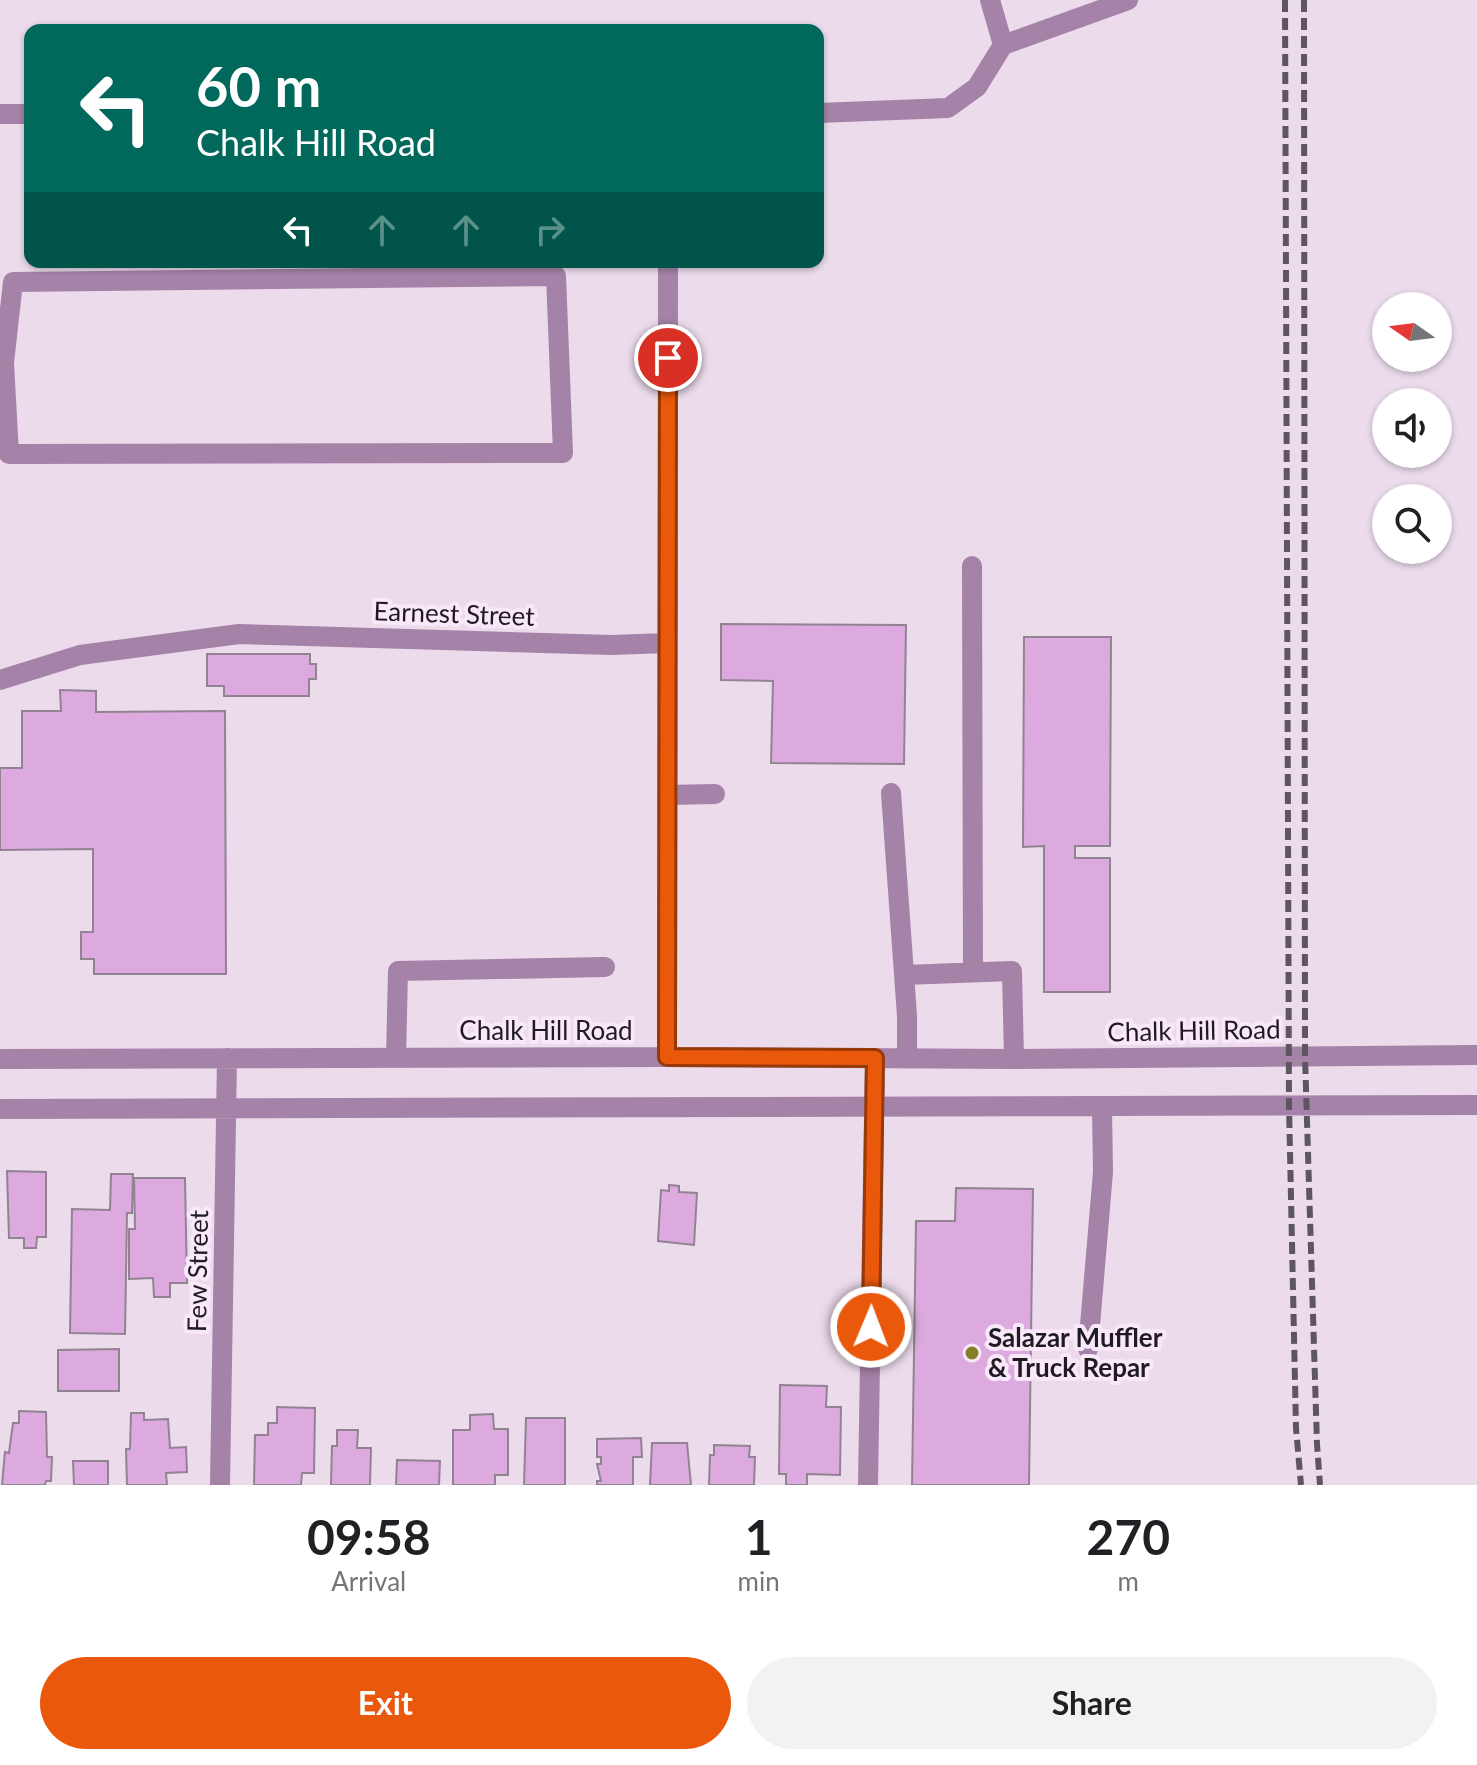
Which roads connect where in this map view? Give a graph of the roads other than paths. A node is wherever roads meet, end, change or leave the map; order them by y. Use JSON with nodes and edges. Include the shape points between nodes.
{"nodes":[{"id":1,"x":990,"y":0,"type":"edge"},
{"id":2,"x":1128,"y":0,"type":"edge"},
{"id":3,"x":1003,"y":45,"type":"junction"},
{"id":4,"x":824,"y":113,"type":"edge"},
{"id":5,"x":0,"y":114,"type":"edge"},
{"id":6,"x":24,"y":114,"type":"edge"},
{"id":7,"x":668,"y":268,"type":"edge"},
{"id":8,"x":2,"y":362,"type":"edge"},
{"id":9,"x":4,"y":458,"type":"edge"},
{"id":10,"x":972,"y":566,"type":"dead end"},
{"id":11,"x":667,"y":643,"type":"junction"},
{"id":12,"x":0,"y":680,"type":"edge"},
{"id":13,"x":891,"y":793,"type":"dead end"},
{"id":14,"x":715,"y":794,"type":"dead end"},
{"id":15,"x":667,"y":795,"type":"junction"},
{"id":16,"x":605,"y":967,"type":"dead end"},
{"id":17,"x":973,"y":972,"type":"junction"},
{"id":18,"x":904,"y":975,"type":"junction"},
{"id":19,"x":1477,"y":1055,"type":"edge"},
{"id":20,"x":667,"y":1057,"type":"junction"},
{"id":21,"x":227,"y":1058,"type":"junction"},
{"id":22,"x":396,"y":1058,"type":"junction"},
{"id":23,"x":875,"y":1058,"type":"junction"},
{"id":24,"x":907,"y":1058,"type":"junction"},
{"id":25,"x":0,"y":1059,"type":"edge"},
{"id":26,"x":1014,"y":1059,"type":"junction"},
{"id":27,"x":1477,"y":1105,"type":"edge"},
{"id":28,"x":874,"y":1106,"type":"junction"},
{"id":29,"x":1102,"y":1108,"type":"junction"},
{"id":30,"x":0,"y":1109,"type":"edge"},
{"id":31,"x":228,"y":1109,"type":"junction"},
{"id":32,"x":1088,"y":1349,"type":"dead end"},
{"id":33,"x":220,"y":1485,"type":"edge"},
{"id":34,"x":868,"y":1485,"type":"edge"}],
"edges":[{"from":1,"to":3,"type":"street"},
{"from":2,"to":3,"type":"street"},
{"from":3,"to":4,"type":"street","via":[[977,87],[948,108]]},
{"from":5,"to":6,"type":"street"},
{"from":7,"to":11,"type":"street"},
{"from":8,"to":9,"type":"street"},
{"from":8,"to":9,"type":"street","via":[[13,282],[556,276],[563,453]]},
{"from":10,"to":17,"type":"street"},
{"from":11,"to":12,"type":"street","name":"Earnest Street","via":[[239,634],[80,655]]},
{"from":11,"to":15,"type":"street"},
{"from":13,"to":18,"type":"street"},
{"from":14,"to":15,"type":"street"},
{"from":15,"to":20,"type":"street"},
{"from":16,"to":22,"type":"street","via":[[398,971]]},
{"from":17,"to":18,"type":"street"},
{"from":17,"to":26,"type":"street","via":[[1012,971]]},
{"from":18,"to":24,"type":"street"},
{"from":19,"to":26,"type":"street","name":"Chalk Hill Road"},
{"from":20,"to":22,"type":"street","name":"Chalk Hill Road"},
{"from":20,"to":23,"type":"street","name":"Chalk Hill Road"},
{"from":21,"to":22,"type":"street","name":"Chalk Hill Road"},
{"from":21,"to":25,"type":"street","name":"Chalk Hill Road"},
{"from":21,"to":31,"type":"street","name":"Few Street"},
{"from":23,"to":24,"type":"street","name":"Chalk Hill Road"},
{"from":23,"to":28,"type":"street"},
{"from":24,"to":26,"type":"street","name":"Chalk Hill Road"},
{"from":27,"to":29,"type":"street"},
{"from":28,"to":29,"type":"street"},
{"from":28,"to":31,"type":"street"},
{"from":28,"to":34,"type":"street"},
{"from":29,"to":32,"type":"street","via":[[1103,1172]]},
{"from":30,"to":31,"type":"street"},
{"from":31,"to":33,"type":"street","name":"Few Street"}]}
